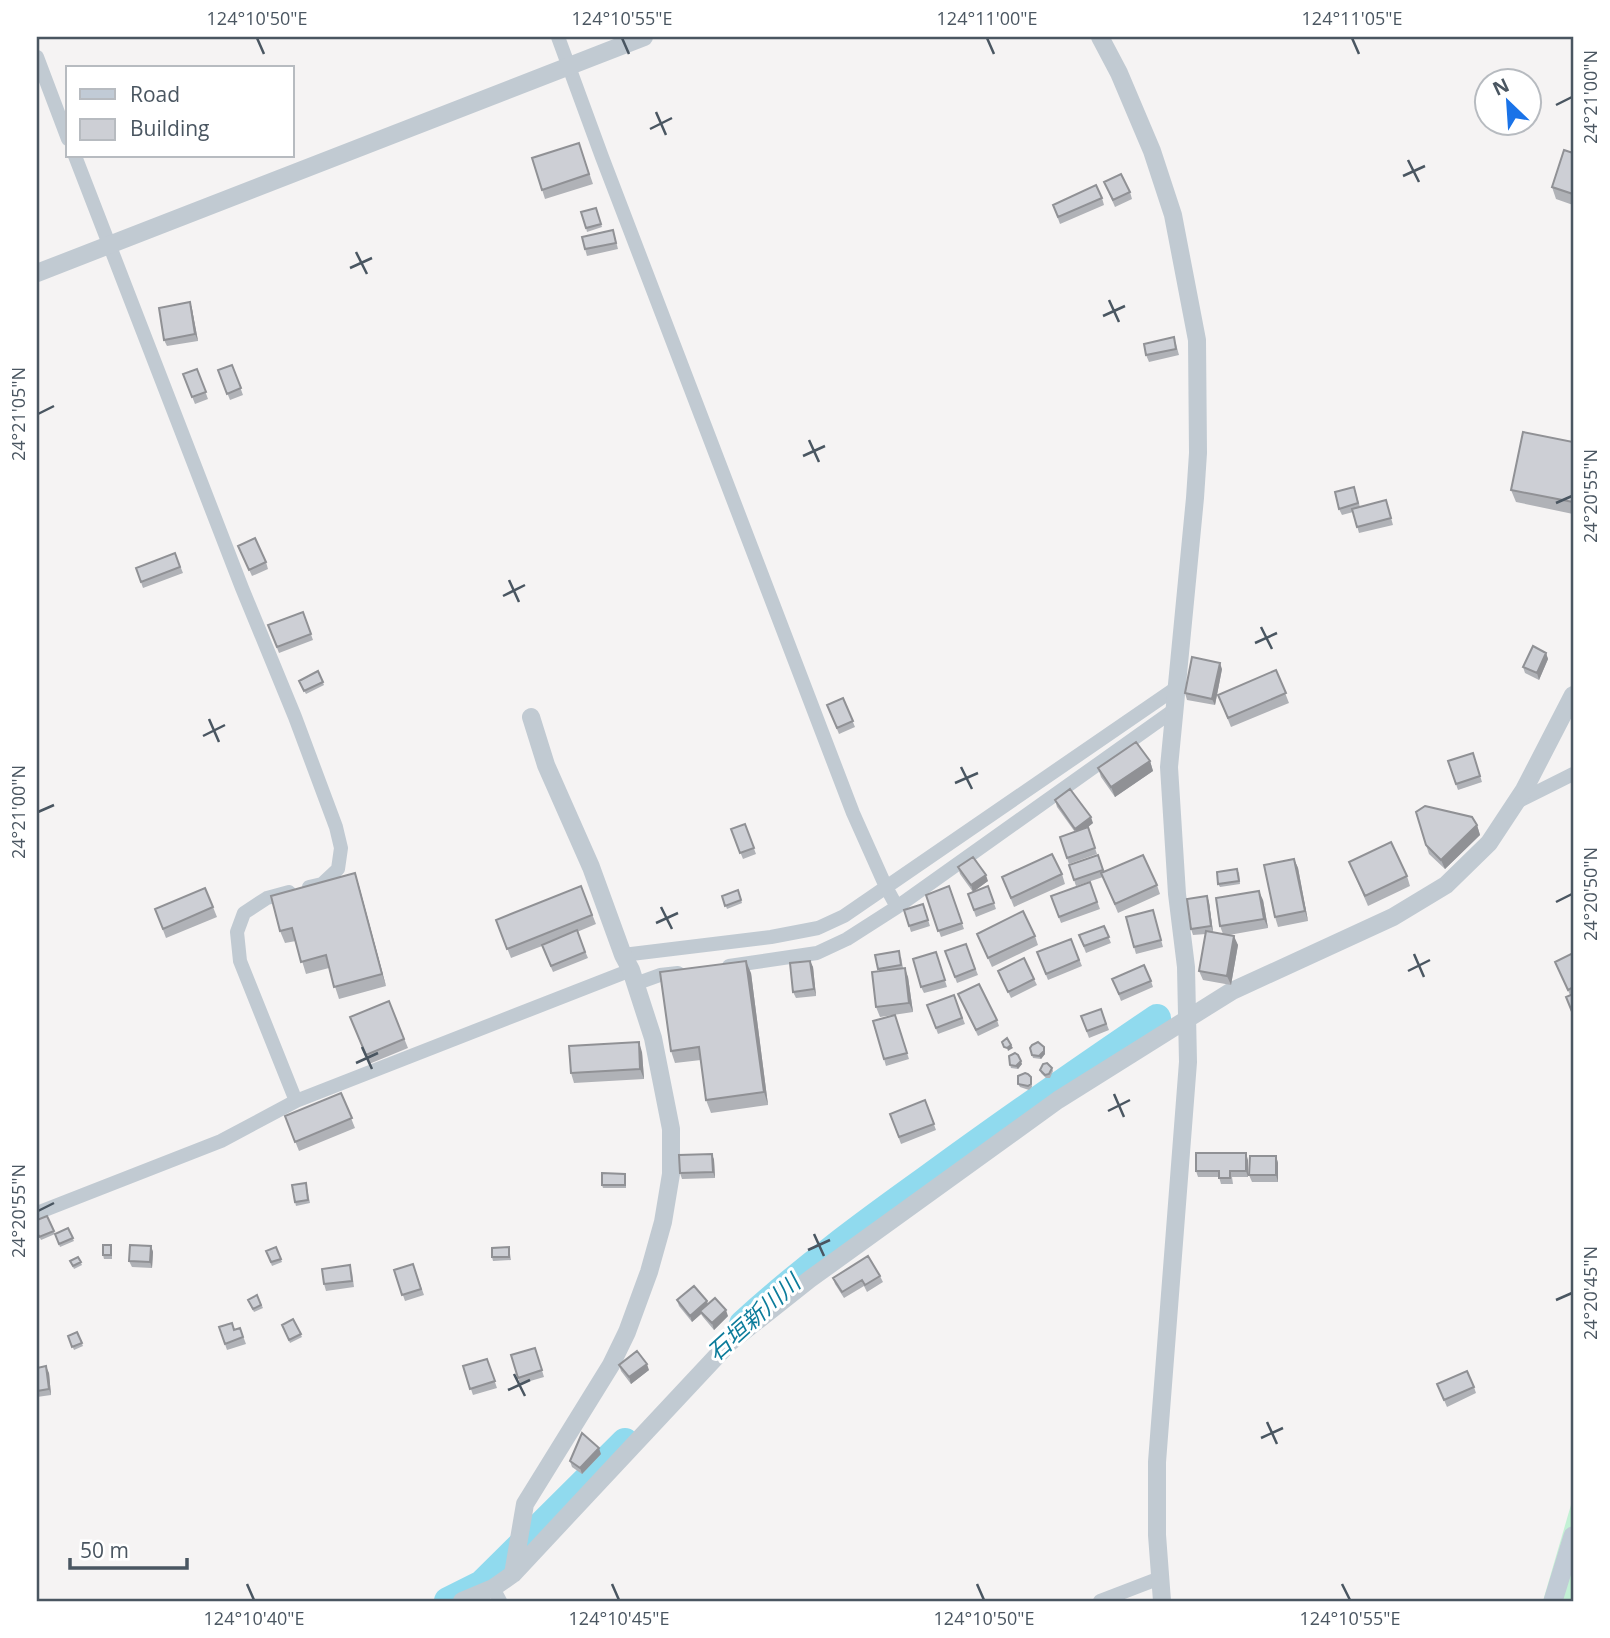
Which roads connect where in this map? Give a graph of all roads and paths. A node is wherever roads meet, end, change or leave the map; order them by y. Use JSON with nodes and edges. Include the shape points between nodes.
{"nodes":[{"id":1,"x":558,"y":37,"type":"edge"},
{"id":2,"x":644,"y":37,"type":"edge"},
{"id":3,"x":1100,"y":37,"type":"edge"},
{"id":4,"x":37,"y":57,"type":"edge"},
{"id":5,"x":569,"y":66,"type":"junction"},
{"id":6,"x":66,"y":134,"type":"edge"},
{"id":7,"x":76,"y":158,"type":"edge"},
{"id":8,"x":109,"y":245,"type":"junction"},
{"id":9,"x":37,"y":273,"type":"edge"},
{"id":10,"x":1176,"y":688,"type":"junction"},
{"id":11,"x":1573,"y":695,"type":"edge"},
{"id":12,"x":1174,"y":710,"type":"junction"},
{"id":13,"x":531,"y":717,"type":"dead end"},
{"id":14,"x":1573,"y":774,"type":"edge"},
{"id":15,"x":1514,"y":803,"type":"junction"},
{"id":16,"x":886,"y":887,"type":"junction"},
{"id":17,"x":897,"y":906,"type":"junction"},
{"id":18,"x":630,"y":970,"type":"junction"},
{"id":19,"x":1187,"y":1019,"type":"junction"},
{"id":20,"x":296,"y":1101,"type":"junction"},
{"id":21,"x":37,"y":1213,"type":"edge"},
{"id":22,"x":1573,"y":1536,"type":"edge"},
{"id":23,"x":513,"y":1574,"type":"junction"},
{"id":24,"x":1160,"y":1578,"type":"junction"},
{"id":25,"x":496,"y":1594,"type":"edge"},
{"id":26,"x":463,"y":1601,"type":"edge"},
{"id":27,"x":1100,"y":1601,"type":"edge"},
{"id":28,"x":1162,"y":1601,"type":"edge"},
{"id":29,"x":1553,"y":1601,"type":"edge"}],
"edges":[{"from":1,"to":5,"type":"street"},
{"from":2,"to":5,"type":"street"},
{"from":3,"to":10,"type":"street","via":[[1147,140],[1173,215],[1197,340],[1196,486]]},
{"from":4,"to":6,"type":"street"},
{"from":5,"to":8,"type":"street"},
{"from":5,"to":16,"type":"street","via":[[843,787]]},
{"from":7,"to":8,"type":"street"},
{"from":8,"to":9,"type":"street"},
{"from":8,"to":20,"type":"street","via":[[295,718],[341,848],[338,869],[322,884],[267,898],[244,913],[237,932],[240,961]]},
{"from":10,"to":12,"type":"street"},
{"from":10,"to":16,"type":"street"},
{"from":11,"to":15,"type":"street"},
{"from":12,"to":17,"type":"street"},
{"from":12,"to":19,"type":"street","via":[[1169,767]]},
{"from":13,"to":18,"type":"street","via":[[546,765]]},
{"from":14,"to":15,"type":"street"},
{"from":15,"to":19,"type":"street","via":[[1489,843],[1446,885],[1393,917],[1232,991]]},
{"from":16,"to":17,"type":"street"},
{"from":16,"to":18,"type":"street","via":[[818,928]]},
{"from":17,"to":18,"type":"street","via":[[817,953],[660,975]]},
{"from":18,"to":20,"type":"street"},
{"from":18,"to":23,"type":"street","via":[[653,1038],[671,1129],[671,1174],[663,1222],[627,1332],[525,1504]]},
{"from":19,"to":23,"type":"street","via":[[1058,1100],[729,1343]]},
{"from":19,"to":24,"type":"street","via":[[1188,1062],[1157,1462]]},
{"from":20,"to":21,"type":"street","via":[[221,1141]]},
{"from":22,"to":29,"type":"main road"},
{"from":23,"to":25,"type":"street"},
{"from":24,"to":27,"type":"street"},
{"from":24,"to":28,"type":"street"},
{"from":25,"to":26,"type":"street"}]}
